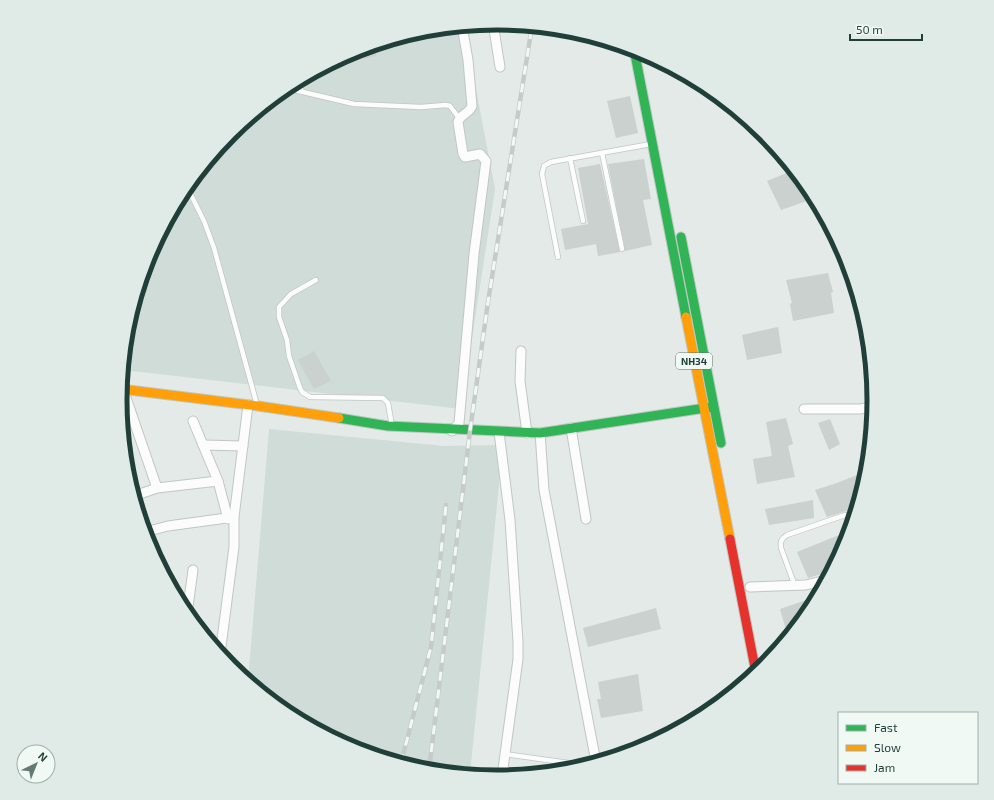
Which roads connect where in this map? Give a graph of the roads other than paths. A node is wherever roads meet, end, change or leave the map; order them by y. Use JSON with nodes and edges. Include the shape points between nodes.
{"nodes":[{"id":1,"x":494,"y":30,"type":"edge"},
{"id":2,"x":463,"y":32,"type":"edge"},
{"id":3,"x":635,"y":57,"type":"edge"},
{"id":4,"x":500,"y":67,"type":"dead end"},
{"id":5,"x":301,"y":86,"type":"edge"},
{"id":6,"x":295,"y":90,"type":"edge"},
{"id":7,"x":301,"y":91,"type":"junction"},
{"id":8,"x":459,"y":118,"type":"junction"},
{"id":9,"x":652,"y":144,"type":"junction"},
{"id":10,"x":602,"y":153,"type":"junction"},
{"id":11,"x":570,"y":158,"type":"junction"},
{"id":12,"x":190,"y":193,"type":"edge"},
{"id":13,"x":583,"y":221,"type":"dead end"},
{"id":14,"x":680,"y":228,"type":"dead end"},
{"id":15,"x":622,"y":249,"type":"dead end"},
{"id":16,"x":558,"y":257,"type":"dead end"},
{"id":17,"x":316,"y":280,"type":"dead end"},
{"id":18,"x":521,"y":351,"type":"dead end"},
{"id":19,"x":127,"y":390,"type":"edge"},
{"id":20,"x":127,"y":404,"type":"edge"},
{"id":21,"x":248,"y":405,"type":"junction"},
{"id":22,"x":258,"y":406,"type":"junction"},
{"id":23,"x":715,"y":407,"type":"junction"},
{"id":24,"x":703,"y":408,"type":"junction"},
{"id":25,"x":867,"y":408,"type":"edge"},
{"id":26,"x":804,"y":409,"type":"dead end"},
{"id":27,"x":193,"y":421,"type":"dead end"},
{"id":28,"x":392,"y":426,"type":"junction"},
{"id":29,"x":571,"y":428,"type":"junction"},
{"id":30,"x":452,"y":431,"type":"junction"},
{"id":31,"x":499,"y":432,"type":"junction"},
{"id":32,"x":527,"y":433,"type":"junction"},
{"id":33,"x":540,"y":433,"type":"junction"},
{"id":34,"x":203,"y":445,"type":"junction"},
{"id":35,"x":243,"y":446,"type":"junction"},
{"id":36,"x":723,"y":452,"type":"dead end"},
{"id":37,"x":218,"y":481,"type":"junction"},
{"id":38,"x":728,"y":482,"type":"dead end"},
{"id":39,"x":157,"y":488,"type":"junction"},
{"id":40,"x":140,"y":494,"type":"edge"},
{"id":41,"x":734,"y":512,"type":"dead end"},
{"id":42,"x":845,"y":515,"type":"dead end"},
{"id":43,"x":231,"y":518,"type":"junction"},
{"id":44,"x":586,"y":519,"type":"dead end"},
{"id":45,"x":151,"y":530,"type":"edge"},
{"id":46,"x":193,"y":570,"type":"dead end"},
{"id":47,"x":819,"y":581,"type":"edge"},
{"id":48,"x":795,"y":586,"type":"junction"},
{"id":49,"x":750,"y":587,"type":"dead end"},
{"id":50,"x":188,"y":605,"type":"edge"},
{"id":51,"x":221,"y":646,"type":"edge"},
{"id":52,"x":755,"y":666,"type":"edge"},
{"id":53,"x":505,"y":754,"type":"junction"},
{"id":54,"x":595,"y":756,"type":"edge"},
{"id":55,"x":569,"y":763,"type":"edge"},
{"id":56,"x":503,"y":770,"type":"edge"}],
"edges":[{"from":1,"to":4,"type":"street"},
{"from":2,"to":8,"type":"street","via":[[472,106],[468,113]]},
{"from":3,"to":9,"type":"main road","number":"NH34"},
{"from":5,"to":7,"type":"lane"},
{"from":6,"to":7,"type":"lane"},
{"from":7,"to":8,"type":"lane","via":[[354,104],[421,107],[446,105],[450,106]]},
{"from":8,"to":30,"type":"street","via":[[463,154],[465,157],[480,154],[486,161],[474,254],[459,423]]},
{"from":9,"to":10,"type":"lane"},
{"from":9,"to":24,"type":"main road","number":"NH34"},
{"from":10,"to":11,"type":"lane"},
{"from":10,"to":15,"type":"lane"},
{"from":11,"to":13,"type":"lane"},
{"from":11,"to":16,"type":"lane","via":[[547,163],[542,174]]},
{"from":12,"to":22,"type":"lane","via":[[211,241]]},
{"from":14,"to":23,"type":"main road","number":"NH34"},
{"from":17,"to":28,"type":"lane","via":[[291,294],[279,307],[289,356],[300,388],[306,395],[315,397],[383,398],[388,403]]},
{"from":18,"to":32,"type":"street","via":[[520,388]]},
{"from":19,"to":21,"type":"main road"},
{"from":20,"to":39,"type":"street"},
{"from":21,"to":22,"type":"main road"},
{"from":21,"to":35,"type":"street"},
{"from":22,"to":28,"type":"main road"},
{"from":23,"to":24,"type":"main road"},
{"from":23,"to":36,"type":"main road","number":"NH34"},
{"from":24,"to":29,"type":"main road"},
{"from":24,"to":52,"type":"main road","number":"NH34"},
{"from":25,"to":26,"type":"street"},
{"from":27,"to":34,"type":"street"},
{"from":28,"to":30,"type":"main road"},
{"from":29,"to":33,"type":"main road"},
{"from":29,"to":44,"type":"street"},
{"from":30,"to":31,"type":"main road"},
{"from":31,"to":32,"type":"main road"},
{"from":31,"to":53,"type":"street","via":[[510,520],[518,642]]},
{"from":32,"to":33,"type":"main road"},
{"from":33,"to":54,"type":"street","via":[[544,490]]},
{"from":34,"to":35,"type":"street"},
{"from":34,"to":37,"type":"street"},
{"from":35,"to":43,"type":"street"},
{"from":37,"to":39,"type":"street"},
{"from":37,"to":43,"type":"street"},
{"from":38,"to":41,"type":"main road"},
{"from":39,"to":40,"type":"street"},
{"from":42,"to":48,"type":"lane","via":[[787,535],[782,540],[781,548]]},
{"from":43,"to":45,"type":"street"},
{"from":43,"to":51,"type":"street","via":[[233,552]]},
{"from":46,"to":50,"type":"street"},
{"from":47,"to":48,"type":"street"},
{"from":48,"to":49,"type":"street"},
{"from":53,"to":55,"type":"lane"},
{"from":53,"to":56,"type":"street"}]}
